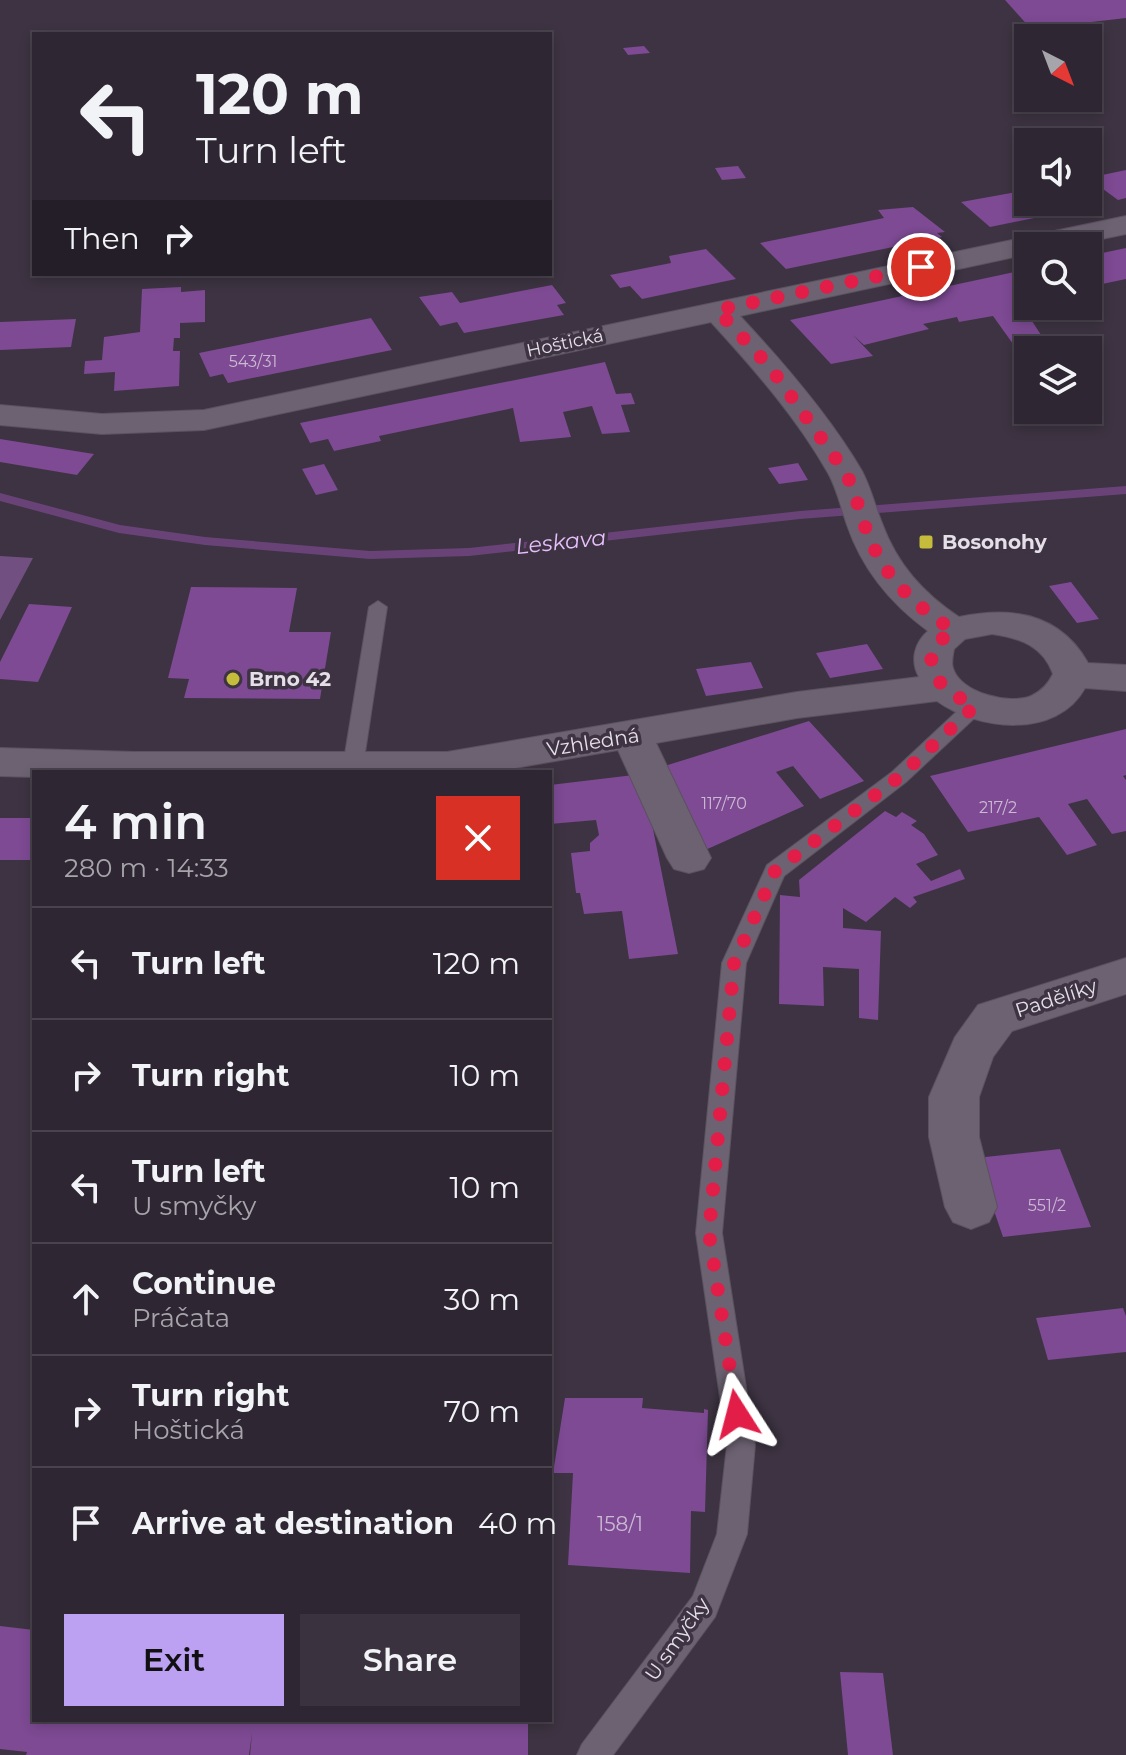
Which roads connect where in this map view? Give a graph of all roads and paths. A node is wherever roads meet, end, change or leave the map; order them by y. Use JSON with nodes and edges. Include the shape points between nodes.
{"nodes":[{"id":1,"x":1126,"y":225,"type":"edge"},
{"id":2,"x":717,"y":310,"type":"junction"},
{"id":3,"x":0,"y":415,"type":"edge"},
{"id":4,"x":378,"y":607,"type":"dead end"},
{"id":5,"x":953,"y":630,"type":"junction"},
{"id":6,"x":1073,"y":674,"type":"junction"},
{"id":7,"x":1126,"y":678,"type":"edge"},
{"id":8,"x":959,"y":696,"type":"junction"},
{"id":9,"x":632,"y":736,"type":"junction"},
{"id":10,"x":0,"y":762,"type":"edge"},
{"id":11,"x":353,"y":766,"type":"junction"},
{"id":12,"x":689,"y":858,"type":"dead end"},
{"id":13,"x":1126,"y":976,"type":"edge"},
{"id":14,"x":971,"y":1207,"type":"dead end"},
{"id":15,"x":593,"y":1755,"type":"edge"}],
"edges":[{"from":1,"to":2,"type":"street","name":"Hoštická"},
{"from":2,"to":3,"type":"street","name":"Hoštická","via":[[204,420],[126,426],[49,424]]},
{"from":2,"to":5,"type":"street","via":[[770,367],[844,470],[876,552],[898,587]]},
{"from":4,"to":11,"type":"lane"},
{"from":5,"to":6,"type":"street","via":[[992,622],[1033,630],[1063,652]]},
{"from":5,"to":8,"type":"street","via":[[942,636],[931,655],[935,676]]},
{"from":6,"to":7,"type":"street"},
{"from":6,"to":8,"type":"street","via":[[1065,694],[1042,708],[1009,712]]},
{"from":8,"to":9,"type":"street","name":"Vzhledná","via":[[797,705]]},
{"from":8,"to":15,"type":"lane","name":"U smyčky","via":[[899,777],[775,871],[734,963],[709,1233],[741,1445],[732,1534],[704,1606]]},
{"from":9,"to":11,"type":"street","name":"Vzhledná","via":[[447,766]]},
{"from":9,"to":12,"type":"street"},
{"from":10,"to":11,"type":"street","name":"Vzhledná"},
{"from":13,"to":14,"type":"street","name":"Padělíky","via":[[995,1018],[972,1050],[954,1097],[954,1137]]}]}
